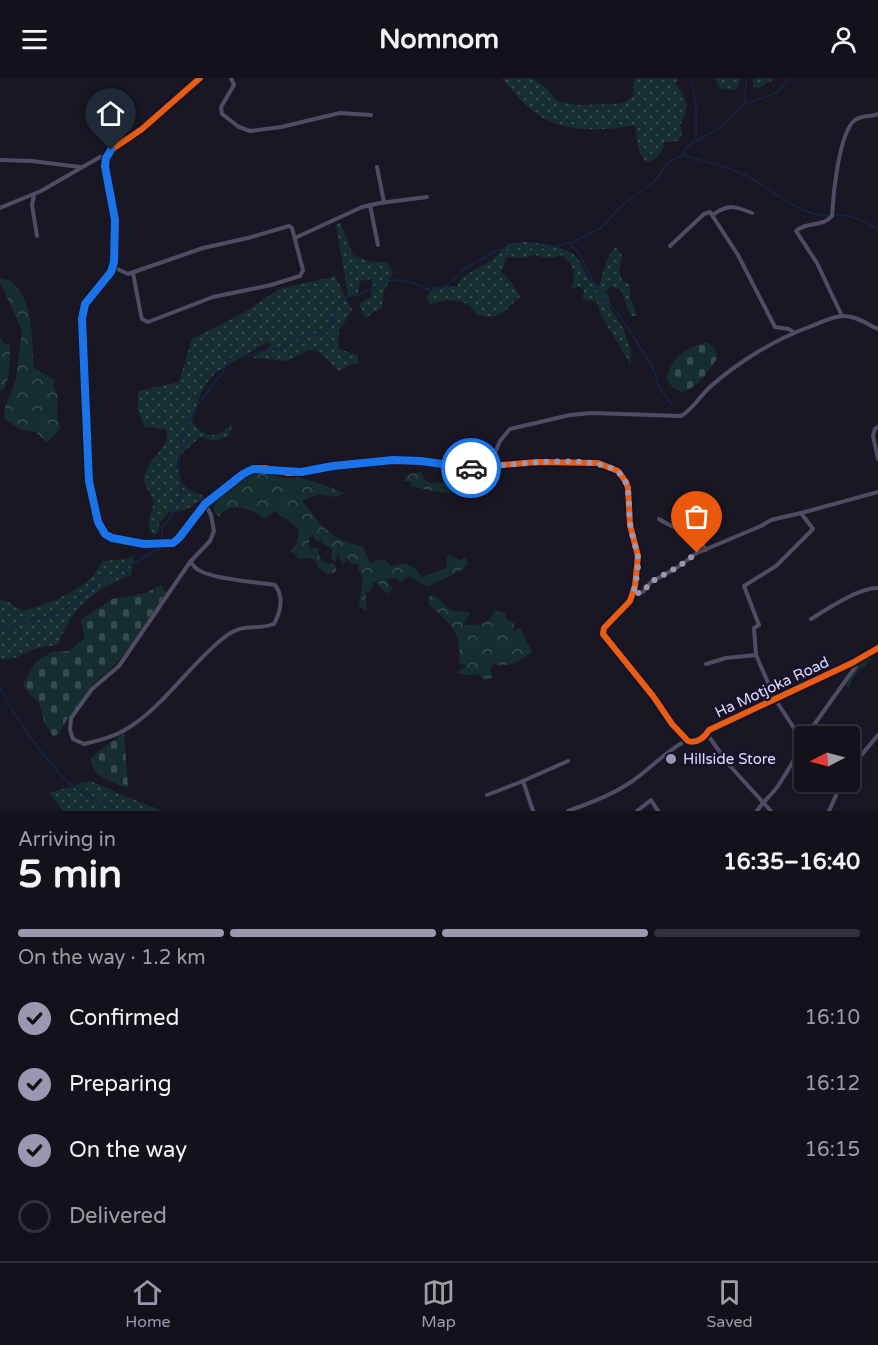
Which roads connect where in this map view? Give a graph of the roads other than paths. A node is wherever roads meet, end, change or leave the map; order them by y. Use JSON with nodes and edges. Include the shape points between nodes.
{"nodes":[{"id":1,"x":200,"y":78,"type":"edge"},
{"id":2,"x":231,"y":78,"type":"edge"},
{"id":3,"x":878,"y":114,"type":"edge"},
{"id":4,"x":371,"y":115,"type":"dead end"},
{"id":5,"x":106,"y":158,"type":"junction"},
{"id":6,"x":0,"y":160,"type":"edge"},
{"id":7,"x":81,"y":167,"type":"junction"},
{"id":8,"x":377,"y":167,"type":"dead end"},
{"id":9,"x":34,"y":194,"type":"junction"},
{"id":10,"x":427,"y":197,"type":"dead end"},
{"id":11,"x":384,"y":202,"type":"junction"},
{"id":12,"x":370,"y":205,"type":"junction"},
{"id":13,"x":0,"y":208,"type":"edge"},
{"id":14,"x":752,"y":213,"type":"dead end"},
{"id":15,"x":713,"y":214,"type":"junction"},
{"id":16,"x":37,"y":236,"type":"dead end"},
{"id":17,"x":295,"y":238,"type":"junction"},
{"id":18,"x":378,"y":245,"type":"dead end"},
{"id":19,"x":670,"y":246,"type":"dead end"},
{"id":20,"x":113,"y":267,"type":"junction"},
{"id":21,"x":133,"y":273,"type":"junction"},
{"id":22,"x":842,"y":316,"type":"junction"},
{"id":23,"x":878,"y":329,"type":"edge"},
{"id":24,"x":793,"y":332,"type":"junction"},
{"id":25,"x":878,"y":427,"type":"edge"},
{"id":26,"x":878,"y":459,"type":"edge"},
{"id":27,"x":489,"y":467,"type":"junction"},
{"id":28,"x":878,"y":492,"type":"edge"},
{"id":29,"x":205,"y":504,"type":"junction"},
{"id":30,"x":801,"y":513,"type":"junction"},
{"id":31,"x":659,"y":519,"type":"dead end"},
{"id":32,"x":706,"y":550,"type":"junction"},
{"id":33,"x":190,"y":562,"type":"junction"},
{"id":34,"x":878,"y":588,"type":"edge"},
{"id":35,"x":633,"y":594,"type":"junction"},
{"id":36,"x":811,"y":619,"type":"dead end"},
{"id":37,"x":878,"y":648,"type":"edge"},
{"id":38,"x":756,"y":655,"type":"junction"},
{"id":39,"x":857,"y":661,"type":"junction"},
{"id":40,"x":706,"y":664,"type":"dead end"},
{"id":41,"x":776,"y":699,"type":"junction"},
{"id":42,"x":814,"y":726,"type":"edge"},
{"id":43,"x":794,"y":728,"type":"edge"},
{"id":44,"x":707,"y":734,"type":"junction"},
{"id":45,"x":878,"y":735,"type":"edge"},
{"id":46,"x":687,"y":740,"type":"junction"},
{"id":47,"x":794,"y":757,"type":"edge"},
{"id":48,"x":860,"y":757,"type":"edge"},
{"id":49,"x":568,"y":761,"type":"dead end"},
{"id":50,"x":523,"y":781,"type":"junction"},
{"id":51,"x":838,"y":792,"type":"edge"},
{"id":52,"x":487,"y":795,"type":"dead end"},
{"id":53,"x":762,"y":802,"type":"junction"},
{"id":54,"x":533,"y":811,"type":"edge"},
{"id":55,"x":568,"y":811,"type":"edge"},
{"id":56,"x":637,"y":811,"type":"edge"},
{"id":57,"x":658,"y":811,"type":"edge"},
{"id":58,"x":757,"y":811,"type":"edge"},
{"id":59,"x":771,"y":811,"type":"edge"},
{"id":60,"x":829,"y":811,"type":"edge"}],
"edges":[{"from":1,"to":5,"type":"street"},
{"from":2,"to":4,"type":"street","via":[[234,85],[221,107],[222,114],[250,130],[340,113]]},
{"from":3,"to":22,"type":"street","via":[[857,118],[848,131],[840,156],[832,216],[828,221],[796,231],[817,262]]},
{"from":5,"to":7,"type":"street"},
{"from":5,"to":20,"type":"street","via":[[115,220]]},
{"from":6,"to":7,"type":"street"},
{"from":7,"to":9,"type":"street"},
{"from":8,"to":11,"type":"street"},
{"from":9,"to":13,"type":"street"},
{"from":9,"to":16,"type":"street"},
{"from":10,"to":11,"type":"street"},
{"from":11,"to":12,"type":"street"},
{"from":12,"to":17,"type":"street"},
{"from":12,"to":18,"type":"street"},
{"from":14,"to":15,"type":"street","via":[[725,207]]},
{"from":15,"to":19,"type":"street","via":[[704,214]]},
{"from":15,"to":24,"type":"street","via":[[775,327]]},
{"from":17,"to":21,"type":"street","via":[[289,226],[203,248]]},
{"from":17,"to":21,"type":"street","via":[[303,270],[300,276],[213,297],[152,321],[142,319]]},
{"from":20,"to":21,"type":"street","via":[[124,274]]},
{"from":20,"to":29,"type":"street","via":[[88,298],[82,319],[89,481],[98,522],[112,538],[144,544],[173,543]]},
{"from":22,"to":23,"type":"street"},
{"from":22,"to":24,"type":"street"},
{"from":24,"to":27,"type":"street","via":[[708,388],[681,416],[592,413],[510,429]]},
{"from":25,"to":26,"type":"street","via":[[873,436]]},
{"from":27,"to":29,"type":"street","via":[[393,460],[301,472],[253,469]]},
{"from":27,"to":35,"type":"street","via":[[565,462],[598,464],[618,471],[628,488],[630,525],[638,556]]},
{"from":28,"to":30,"type":"street"},
{"from":29,"to":33,"type":"street","via":[[214,531]]},
{"from":30,"to":32,"type":"street","via":[[771,520]]},
{"from":30,"to":38,"type":"street","via":[[813,529],[776,566],[744,586],[759,625],[754,628]]},
{"from":31,"to":32,"type":"street","via":[[703,543]]},
{"from":32,"to":35,"type":"street","via":[[651,582],[643,592]]},
{"from":33,"to":33,"type":"street","via":[[119,666],[92,688],[71,718],[73,739],[84,744],[123,732],[144,717],[226,636],[245,626],[274,624],[281,606],[275,585],[216,576],[197,570]]},
{"from":34,"to":36,"type":"street","via":[[853,595]]},
{"from":35,"to":46,"type":"street","via":[[603,634]]},
{"from":37,"to":39,"type":"street","name":"Ha Motjoka Road"},
{"from":38,"to":40,"type":"street"},
{"from":38,"to":41,"type":"street"},
{"from":39,"to":41,"type":"street","name":"Ha Motjoka Road"},
{"from":39,"to":42,"type":"street"},
{"from":41,"to":43,"type":"street"},
{"from":41,"to":44,"type":"street","name":"Ha Motjoka Road"},
{"from":44,"to":46,"type":"street","name":"Ha Motjoka Road","via":[[693,742]]},
{"from":44,"to":53,"type":"street"},
{"from":45,"to":48,"type":"street"},
{"from":46,"to":55,"type":"street","via":[[630,783]]},
{"from":47,"to":53,"type":"street","via":[[777,787]]},
{"from":49,"to":50,"type":"street"},
{"from":50,"to":52,"type":"street"},
{"from":50,"to":54,"type":"street"},
{"from":51,"to":60,"type":"street"},
{"from":53,"to":58,"type":"street"},
{"from":53,"to":59,"type":"street"},
{"from":56,"to":57,"type":"street","via":[[651,800]]}]}
